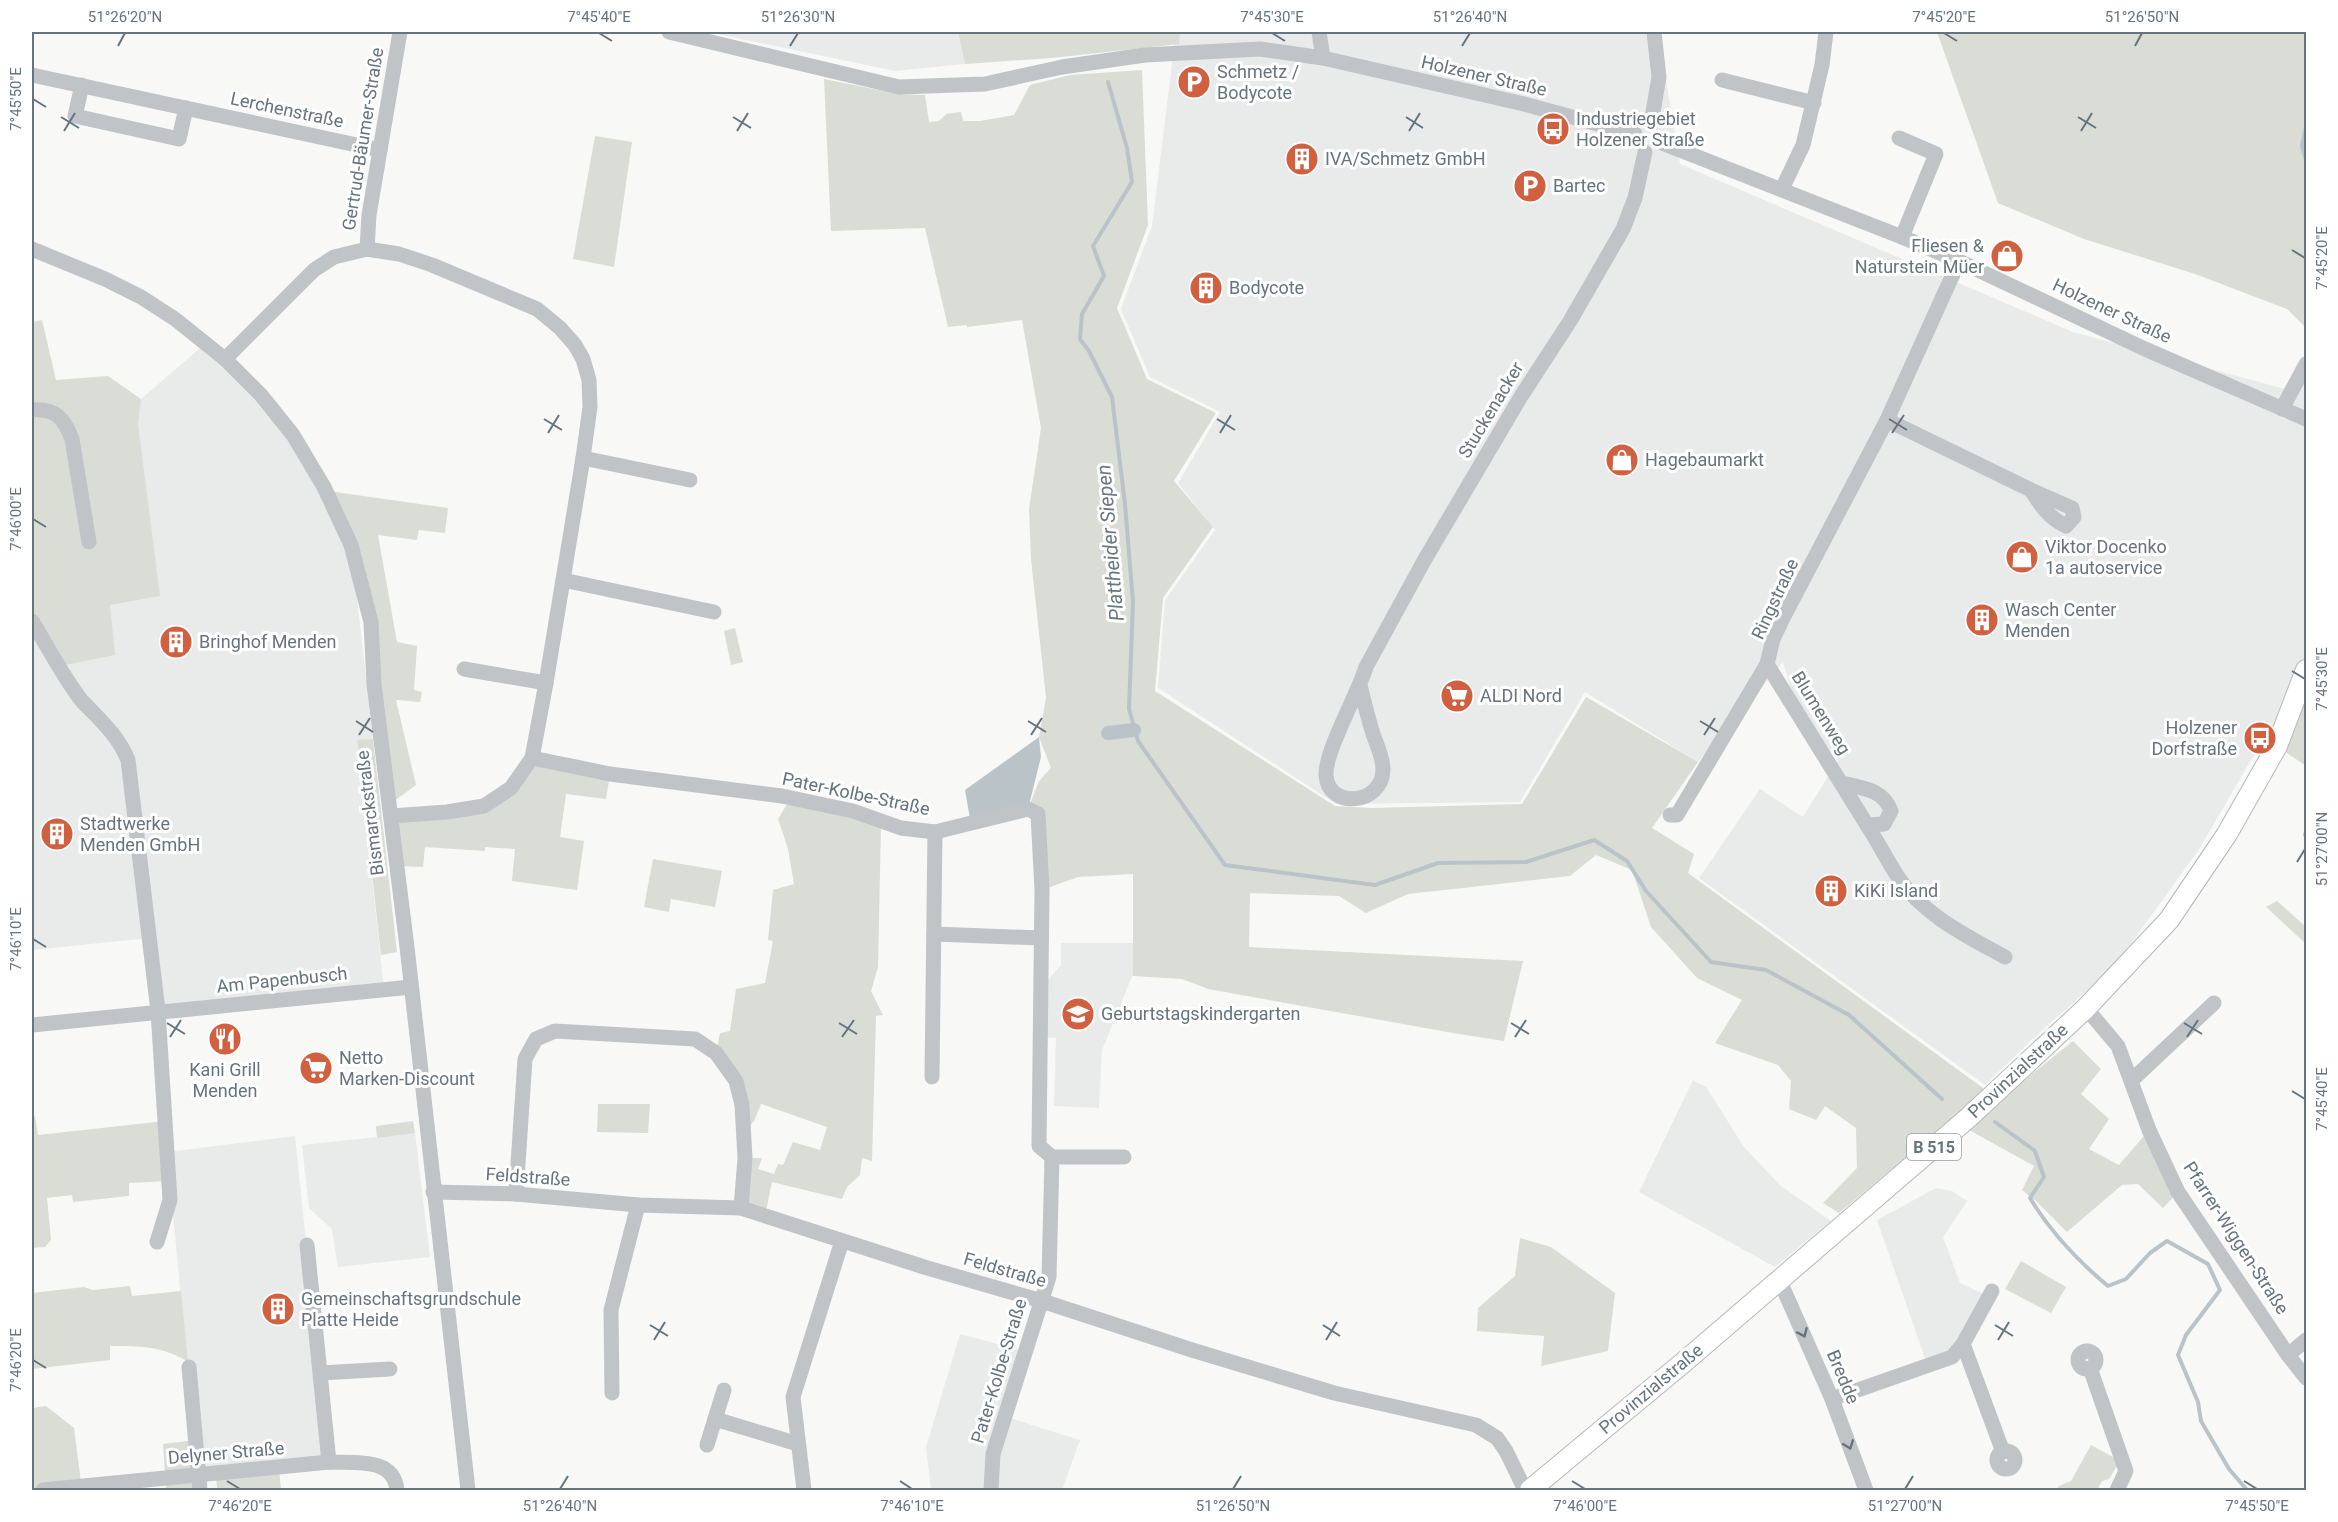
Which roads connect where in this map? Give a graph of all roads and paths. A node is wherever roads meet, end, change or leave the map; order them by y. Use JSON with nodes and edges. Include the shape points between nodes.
{"nodes":[{"id":1,"x":400,"y":32,"type":"edge"},
{"id":2,"x":669,"y":32,"type":"edge"},
{"id":3,"x":1319,"y":32,"type":"edge"},
{"id":4,"x":1654,"y":32,"type":"edge"},
{"id":5,"x":1826,"y":32,"type":"edge"},
{"id":6,"x":1323,"y":58,"type":"junction"},
{"id":7,"x":32,"y":75,"type":"edge"},
{"id":8,"x":1722,"y":80,"type":"dead end"},
{"id":9,"x":82,"y":86,"type":"junction"},
{"id":10,"x":1814,"y":103,"type":"junction"},
{"id":11,"x":186,"y":108,"type":"junction"},
{"id":12,"x":1651,"y":124,"type":"junction"},
{"id":13,"x":1635,"y":134,"type":"junction"},
{"id":14,"x":1899,"y":138,"type":"dead end"},
{"id":15,"x":1662,"y":143,"type":"junction"},
{"id":16,"x":380,"y":150,"type":"junction"},
{"id":17,"x":1645,"y":152,"type":"junction"},
{"id":18,"x":1782,"y":189,"type":"junction"},
{"id":19,"x":1902,"y":237,"type":"junction"},
{"id":20,"x":32,"y":249,"type":"edge"},
{"id":21,"x":367,"y":249,"type":"junction"},
{"id":22,"x":1959,"y":261,"type":"junction"},
{"id":23,"x":225,"y":359,"type":"junction"},
{"id":24,"x":2307,"y":364,"type":"edge"},
{"id":25,"x":2282,"y":409,"type":"junction"},
{"id":26,"x":32,"y":410,"type":"edge"},
{"id":27,"x":2307,"y":419,"type":"edge"},
{"id":28,"x":1887,"y":420,"type":"junction"},
{"id":29,"x":583,"y":458,"type":"junction"},
{"id":30,"x":690,"y":480,"type":"dead end"},
{"id":31,"x":2031,"y":490,"type":"dead end"},
{"id":32,"x":89,"y":542,"type":"dead end"},
{"id":33,"x":562,"y":580,"type":"junction"},
{"id":34,"x":714,"y":612,"type":"dead end"},
{"id":35,"x":32,"y":621,"type":"edge"},
{"id":36,"x":1767,"y":664,"type":"junction"},
{"id":37,"x":464,"y":669,"type":"dead end"},
{"id":38,"x":2307,"y":670,"type":"edge"},
{"id":39,"x":546,"y":683,"type":"junction"},
{"id":40,"x":1360,"y":685,"type":"junction"},
{"id":41,"x":532,"y":759,"type":"junction"},
{"id":42,"x":1842,"y":783,"type":"junction"},
{"id":43,"x":1670,"y":815,"type":"dead end"},
{"id":44,"x":391,"y":816,"type":"junction"},
{"id":45,"x":1867,"y":825,"type":"junction"},
{"id":46,"x":935,"y":832,"type":"junction"},
{"id":47,"x":934,"y":934,"type":"junction"},
{"id":48,"x":1041,"y":938,"type":"junction"},
{"id":49,"x":2006,"y":957,"type":"dead end"},
{"id":50,"x":411,"y":987,"type":"junction"},
{"id":51,"x":2214,"y":1003,"type":"dead end"},
{"id":52,"x":2086,"y":1008,"type":"junction"},
{"id":53,"x":158,"y":1011,"type":"junction"},
{"id":54,"x":32,"y":1026,"type":"edge"},
{"id":55,"x":932,"y":1077,"type":"dead end"},
{"id":56,"x":2132,"y":1080,"type":"junction"},
{"id":57,"x":1052,"y":1157,"type":"junction"},
{"id":58,"x":1124,"y":1157,"type":"dead end"},
{"id":59,"x":433,"y":1192,"type":"junction"},
{"id":60,"x":516,"y":1194,"type":"junction"},
{"id":61,"x":638,"y":1205,"type":"junction"},
{"id":62,"x":741,"y":1208,"type":"junction"},
{"id":63,"x":842,"y":1241,"type":"junction"},
{"id":64,"x":157,"y":1242,"type":"dead end"},
{"id":65,"x":307,"y":1245,"type":"dead end"},
{"id":66,"x":1779,"y":1280,"type":"junction"},
{"id":67,"x":1992,"y":1291,"type":"dead end"},
{"id":68,"x":1042,"y":1301,"type":"junction"},
{"id":69,"x":2307,"y":1340,"type":"edge"},
{"id":70,"x":1963,"y":1344,"type":"junction"},
{"id":71,"x":2288,"y":1355,"type":"junction"},
{"id":72,"x":189,"y":1367,"type":"dead end"},
{"id":73,"x":2090,"y":1368,"type":"dead end"},
{"id":74,"x":390,"y":1369,"type":"dead end"},
{"id":75,"x":321,"y":1373,"type":"junction"},
{"id":76,"x":2307,"y":1378,"type":"edge"},
{"id":77,"x":724,"y":1390,"type":"dead end"},
{"id":78,"x":612,"y":1393,"type":"dead end"},
{"id":79,"x":1832,"y":1399,"type":"junction"},
{"id":80,"x":716,"y":1419,"type":"junction"},
{"id":81,"x":798,"y":1444,"type":"junction"},
{"id":82,"x":707,"y":1445,"type":"dead end"},
{"id":83,"x":2003,"y":1452,"type":"dead end"},
{"id":84,"x":329,"y":1462,"type":"junction"},
{"id":85,"x":199,"y":1483,"type":"edge"},
{"id":86,"x":43,"y":1491,"type":"edge"},
{"id":87,"x":397,"y":1491,"type":"edge"},
{"id":88,"x":468,"y":1491,"type":"edge"},
{"id":89,"x":804,"y":1491,"type":"edge"},
{"id":90,"x":991,"y":1491,"type":"edge"},
{"id":91,"x":1525,"y":1491,"type":"edge"},
{"id":92,"x":1530,"y":1491,"type":"edge"},
{"id":93,"x":1866,"y":1491,"type":"edge"},
{"id":94,"x":2118,"y":1491,"type":"edge"}],
"edges":[{"from":1,"to":16,"type":"street","name":"Gertrud-Bäumer-Straße"},
{"from":2,"to":6,"type":"street","name":"Holzener Straße","via":[[899,87],[985,84],[1145,55],[1260,50]]},
{"from":3,"to":6,"type":"street"},
{"from":4,"to":12,"type":"street","via":[[1659,77]]},
{"from":5,"to":10,"type":"street"},
{"from":6,"to":13,"type":"street","name":"Holzener Straße"},
{"from":7,"to":9,"type":"street","name":"Lerchenstraße"},
{"from":8,"to":10,"type":"street"},
{"from":9,"to":11,"type":"street","name":"Lerchenstraße"},
{"from":9,"to":11,"type":"street","via":[[75,116],[179,140]]},
{"from":10,"to":18,"type":"street","via":[[1803,145]]},
{"from":11,"to":16,"type":"street","name":"Lerchenstraße"},
{"from":12,"to":13,"type":"street","via":[[1641,126]]},
{"from":12,"to":15,"type":"street","via":[[1661,130]]},
{"from":13,"to":17,"type":"street","via":[[1635,143]]},
{"from":14,"to":19,"type":"street","via":[[1936,154]]},
{"from":15,"to":17,"type":"street","via":[[1655,151]]},
{"from":15,"to":18,"type":"street","name":"Holzener Straße"},
{"from":16,"to":21,"type":"street","name":"Gertrud-Bäumer-Straße"},
{"from":17,"to":40,"type":"street","name":"Stuckenacker","via":[[1635,198],[1623,229],[1425,559]]},
{"from":18,"to":19,"type":"street","name":"Holzener Straße"},
{"from":19,"to":22,"type":"street","name":"Holzener Straße"},
{"from":20,"to":23,"type":"street","name":"Bismarckstraße","via":[[141,297]]},
{"from":21,"to":23,"type":"street","name":"Gertrud-Bäumer-Straße","via":[[340,255],[314,270]]},
{"from":21,"to":29,"type":"street","via":[[399,254],[442,268],[537,309],[560,328],[575,345],[590,380]]},
{"from":22,"to":25,"type":"street","name":"Holzener Straße"},
{"from":22,"to":28,"type":"street","name":"Ringstraße"},
{"from":23,"to":44,"type":"street","name":"Bismarckstraße","via":[[294,435],[351,545],[370,622]]},
{"from":24,"to":25,"type":"street"},
{"from":25,"to":27,"type":"street","name":"Holzener Straße"},
{"from":26,"to":32,"type":"street","via":[[57,414],[66,424],[72,439]]},
{"from":28,"to":31,"type":"street"},
{"from":28,"to":36,"type":"street","name":"Ringstraße","via":[[1783,618]]},
{"from":29,"to":30,"type":"street"},
{"from":29,"to":33,"type":"street"},
{"from":33,"to":34,"type":"street"},
{"from":33,"to":39,"type":"street"},
{"from":35,"to":53,"type":"street","via":[[81,699],[103,720],[128,760]]},
{"from":36,"to":42,"type":"street","name":"Blumenweg"},
{"from":36,"to":43,"type":"street","name":"Ringstraße","via":[[1677,815]]},
{"from":37,"to":39,"type":"street"},
{"from":38,"to":52,"type":"main road","name":"Provinzialstraße","number":"B 515","via":[[2277,747],[2226,834],[2169,920]]},
{"from":39,"to":41,"type":"street"},
{"from":40,"to":40,"type":"street","name":"Stuckenacker","via":[[1333,747],[1326,775],[1331,789],[1345,799],[1364,798],[1378,786],[1383,770]]},
{"from":41,"to":44,"type":"street","via":[[511,788],[484,806]]},
{"from":41,"to":46,"type":"street","name":"Pater-Kolbe-Straße","via":[[610,774],[782,796],[901,828]]},
{"from":42,"to":45,"type":"street","name":"Blumenweg"},
{"from":42,"to":45,"type":"street","name":"Blumenweg","via":[[1871,790],[1887,799],[1891,811],[1884,824]]},
{"from":44,"to":50,"type":"street","name":"Bismarckstraße"},
{"from":45,"to":49,"type":"street","name":"Blumenweg","via":[[1898,877],[1916,897],[1959,931]]},
{"from":46,"to":47,"type":"street"},
{"from":46,"to":48,"type":"street","name":"Pater-Kolbe-Straße","via":[[1028,809],[1038,814]]},
{"from":47,"to":48,"type":"street"},
{"from":47,"to":55,"type":"street"},
{"from":48,"to":57,"type":"street","name":"Pater-Kolbe-Straße","via":[[1039,1146]]},
{"from":50,"to":53,"type":"street","name":"Am Papenbusch"},
{"from":50,"to":59,"type":"street","name":"Bismarckstraße"},
{"from":51,"to":56,"type":"street"},
{"from":52,"to":56,"type":"street","name":"Pfarrer-Wiggen-Straße","via":[[2118,1046]]},
{"from":52,"to":66,"type":"main road","name":"Provinzialstraße","number":"B 515","via":[[1968,1119]]},
{"from":53,"to":54,"type":"street","name":"Am Papenbusch"},
{"from":53,"to":64,"type":"street","via":[[170,1200]]},
{"from":56,"to":71,"type":"street","name":"Pfarrer-Wiggen-Straße","via":[[2149,1130],[2178,1192]]},
{"from":57,"to":58,"type":"street"},
{"from":57,"to":68,"type":"street","name":"Pater-Kolbe-Straße","via":[[1049,1277]]},
{"from":59,"to":60,"type":"street","name":"Feldstraße"},
{"from":59,"to":88,"type":"street","name":"Bismarckstraße"},
{"from":60,"to":61,"type":"street","name":"Feldstraße"},
{"from":60,"to":62,"type":"street","via":[[525,1059],[536,1039],[555,1030],[696,1039],[716,1053],[736,1081],[742,1105],[745,1158]]},
{"from":61,"to":62,"type":"street","name":"Feldstraße"},
{"from":61,"to":78,"type":"street","via":[[611,1310]]},
{"from":62,"to":63,"type":"street","name":"Feldstraße"},
{"from":63,"to":68,"type":"street","name":"Feldstraße"},
{"from":63,"to":81,"type":"street","via":[[793,1397]]},
{"from":65,"to":75,"type":"street"},
{"from":66,"to":79,"type":"street","name":"Bredde","one_way":true},
{"from":66,"to":92,"type":"main road","name":"Provinzialstraße","number":"B 515"},
{"from":67,"to":70,"type":"street"},
{"from":68,"to":90,"type":"street","name":"Pater-Kolbe-Straße","via":[[993,1454]]},
{"from":68,"to":91,"type":"street","name":"Feldstraße","via":[[1334,1393],[1476,1425],[1497,1438]]},
{"from":69,"to":71,"type":"street"},
{"from":70,"to":79,"type":"street","via":[[1944,1362]]},
{"from":70,"to":83,"type":"street"},
{"from":71,"to":76,"type":"street","name":"Pfarrer-Wiggen-Straße"},
{"from":72,"to":85,"type":"street"},
{"from":73,"to":94,"type":"street","via":[[2126,1471]]},
{"from":74,"to":75,"type":"street"},
{"from":75,"to":84,"type":"street"},
{"from":77,"to":80,"type":"street"},
{"from":79,"to":93,"type":"street","name":"Bredde","one_way":true},
{"from":80,"to":81,"type":"street"},
{"from":80,"to":82,"type":"street"},
{"from":81,"to":89,"type":"street"},
{"from":84,"to":85,"type":"street","name":"Delyner Straße"},
{"from":84,"to":87,"type":"street","name":"Delyner Straße","via":[[377,1465],[390,1471]]},
{"from":85,"to":86,"type":"street","name":"Delyner Straße"}]}
